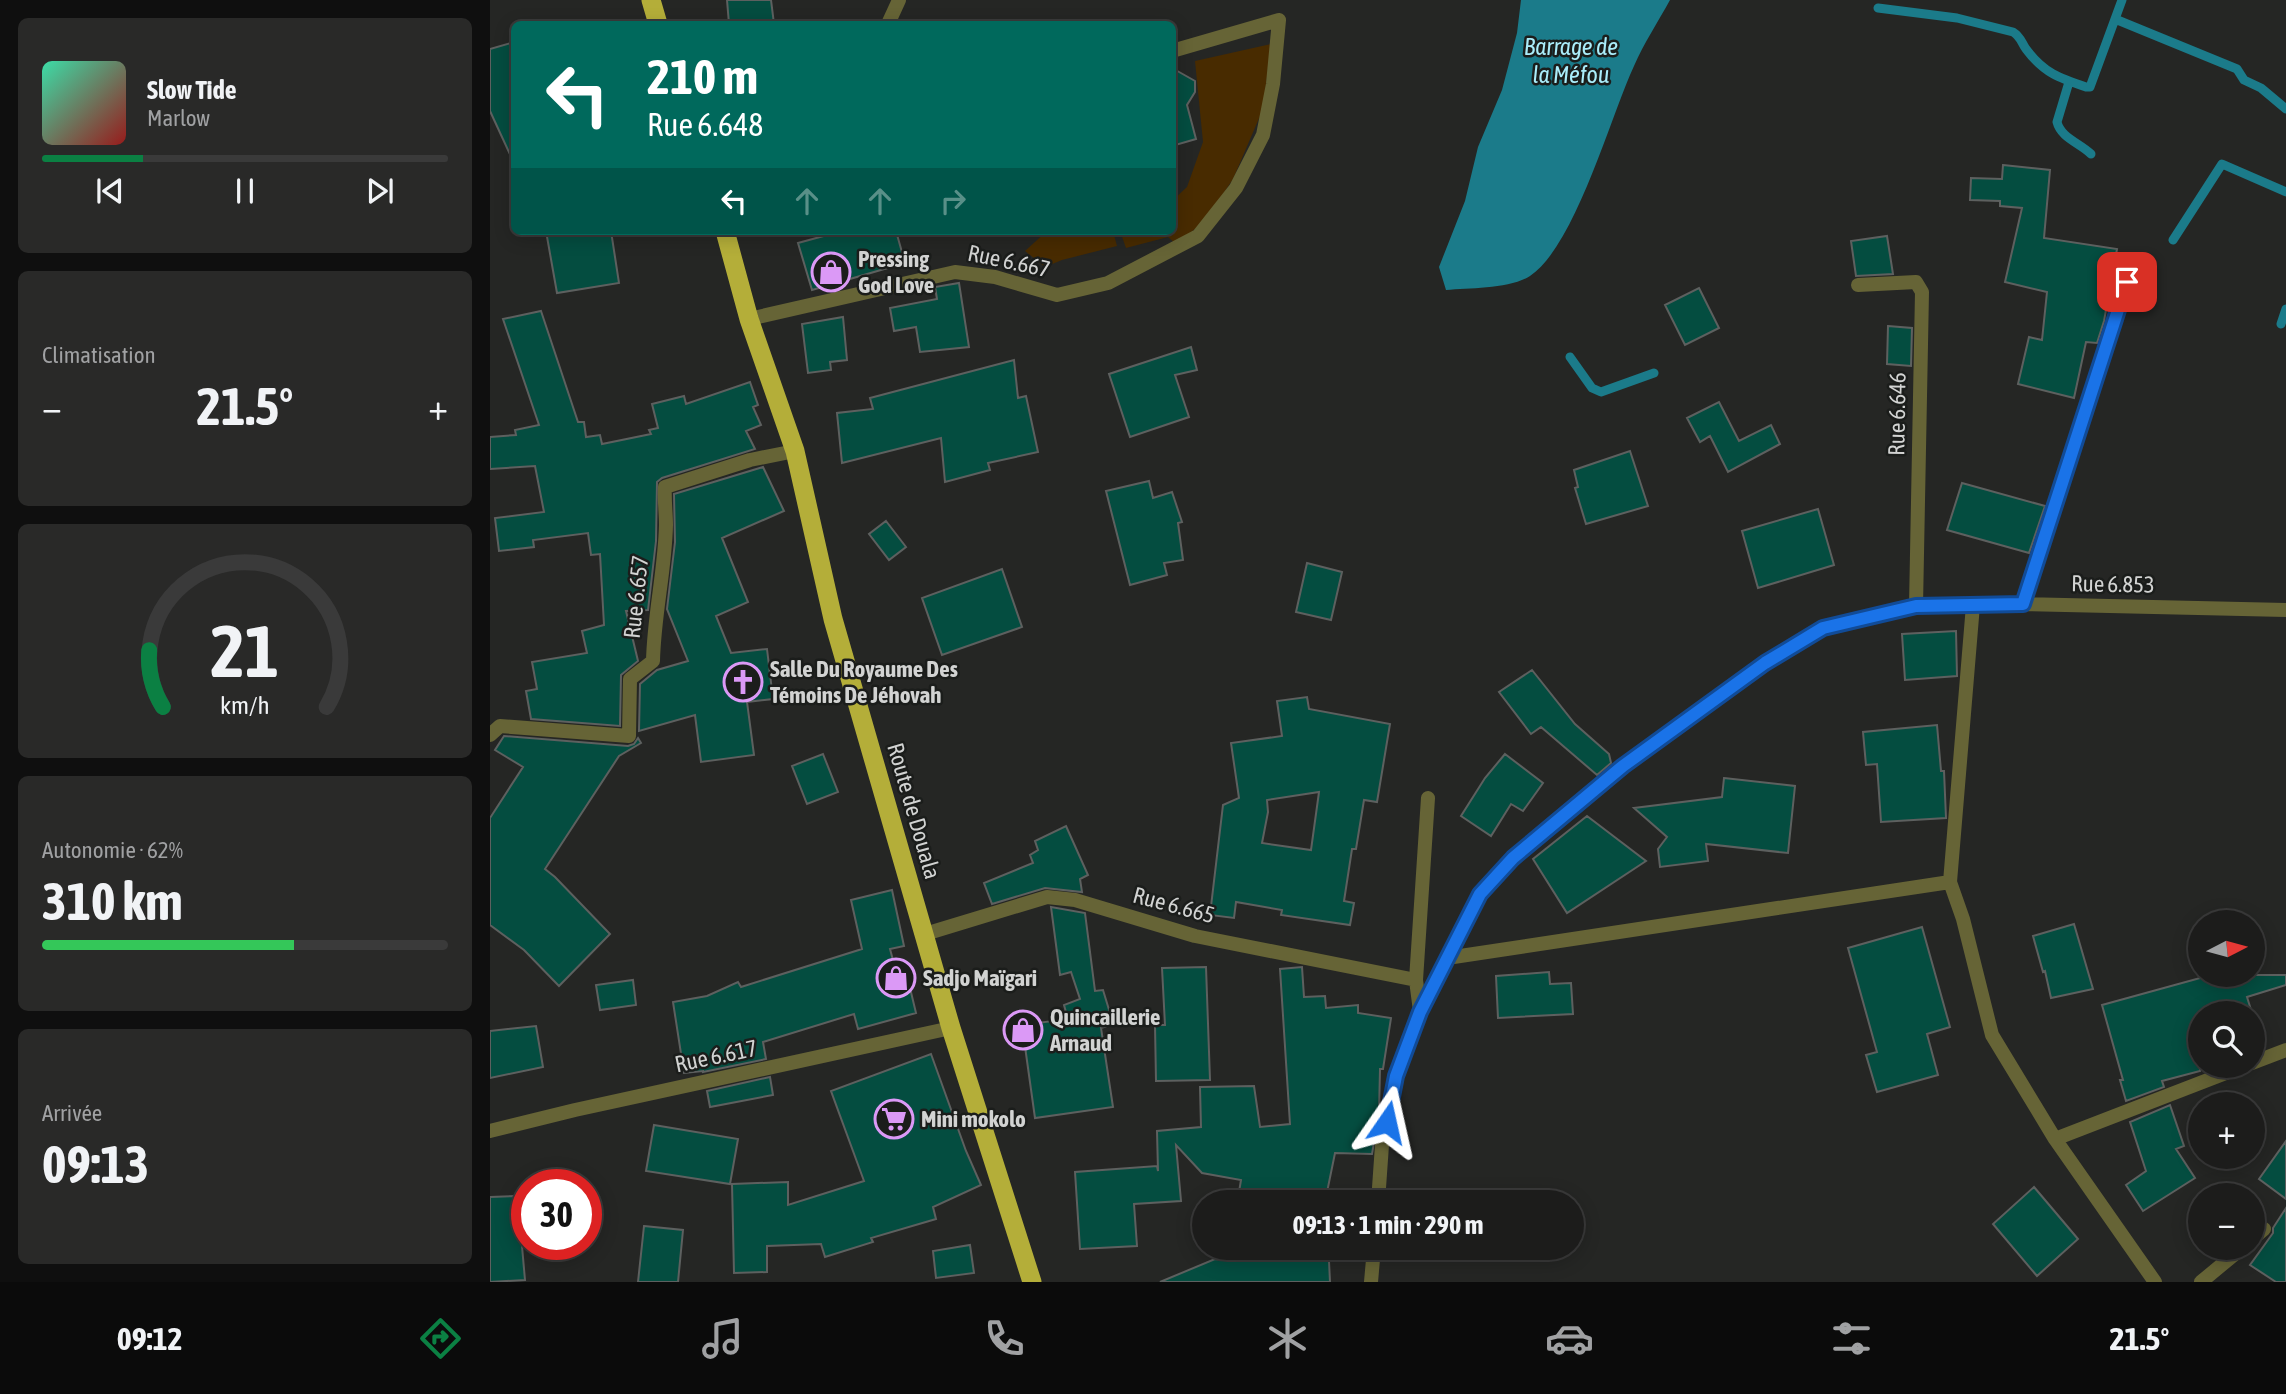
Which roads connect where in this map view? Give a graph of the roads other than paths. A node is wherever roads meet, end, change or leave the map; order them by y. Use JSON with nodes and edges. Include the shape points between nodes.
{"nodes":[{"id":1,"x":650,"y":0,"type":"edge"},
{"id":2,"x":899,"y":0,"type":"edge"},
{"id":3,"x":657,"y":21,"type":"edge"},
{"id":4,"x":889,"y":21,"type":"edge"},
{"id":5,"x":1176,"y":50,"type":"edge"},
{"id":6,"x":726,"y":235,"type":"edge"},
{"id":7,"x":2127,"y":282,"type":"dead end"},
{"id":8,"x":1858,"y":285,"type":"dead end"},
{"id":9,"x":749,"y":319,"type":"junction"},
{"id":10,"x":795,"y":451,"type":"junction"},
{"id":11,"x":2023,"y":604,"type":"junction"},
{"id":12,"x":1973,"y":605,"type":"junction"},
{"id":13,"x":1916,"y":606,"type":"junction"},
{"id":14,"x":2286,"y":610,"type":"edge"},
{"id":15,"x":490,"y":735,"type":"edge"},
{"id":16,"x":1428,"y":798,"type":"dead end"},
{"id":17,"x":1950,"y":882,"type":"junction"},
{"id":18,"x":925,"y":934,"type":"junction"},
{"id":19,"x":1447,"y":958,"type":"junction"},
{"id":20,"x":1416,"y":981,"type":"junction"},
{"id":21,"x":1420,"y":1012,"type":"junction"},
{"id":22,"x":951,"y":1028,"type":"junction"},
{"id":23,"x":2286,"y":1050,"type":"edge"},
{"id":24,"x":2265,"y":1058,"type":"edge"},
{"id":25,"x":2214,"y":1078,"type":"edge"},
{"id":26,"x":490,"y":1131,"type":"edge"},
{"id":27,"x":2055,"y":1139,"type":"junction"},
{"id":28,"x":1379,"y":1190,"type":"edge"},
{"id":29,"x":1373,"y":1260,"type":"edge"},
{"id":30,"x":2228,"y":1260,"type":"edge"},
{"id":31,"x":1032,"y":1282,"type":"edge"},
{"id":32,"x":1371,"y":1282,"type":"edge"},
{"id":33,"x":2155,"y":1282,"type":"edge"},
{"id":34,"x":2201,"y":1282,"type":"edge"}],
"edges":[{"from":1,"to":3,"type":"highway"},
{"from":2,"to":4,"type":"street"},
{"from":5,"to":9,"type":"street","name":"Rue 6.667","via":[[1279,20],[1263,135],[1236,188],[1198,236],[1108,283],[1057,295],[995,277],[955,272]]},
{"from":6,"to":9,"type":"highway","name":"Route de Douala"},
{"from":7,"to":11,"type":"street"},
{"from":8,"to":13,"type":"street","name":"Rue 6.646","via":[[1916,282],[1922,292]]},
{"from":9,"to":10,"type":"highway","name":"Route de Douala"},
{"from":10,"to":15,"type":"street","name":"Rue 6.657","via":[[665,487],[653,661],[630,679],[629,736],[500,726]]},
{"from":10,"to":18,"type":"highway","name":"Route de Douala","via":[[832,618]]},
{"from":11,"to":12,"type":"street","name":"Rue 6.853"},
{"from":11,"to":14,"type":"street","name":"Rue 6.853"},
{"from":12,"to":13,"type":"street","name":"Rue 6.853"},
{"from":12,"to":17,"type":"street"},
{"from":13,"to":19,"type":"street","name":"Rue 6.853","via":[[1823,628],[1683,720],[1513,858],[1480,894]]},
{"from":16,"to":20,"type":"street"},
{"from":17,"to":19,"type":"street"},
{"from":17,"to":27,"type":"street","via":[[1992,1035]]},
{"from":18,"to":20,"type":"street","name":"Rue 6.665","via":[[1059,897],[1195,936]]},
{"from":18,"to":22,"type":"highway","name":"Route de Douala"},
{"from":19,"to":21,"type":"street","name":"Rue 6.853"},
{"from":20,"to":21,"type":"street"},
{"from":21,"to":28,"type":"street","name":"Rue 6.853","via":[[1396,1076],[1382,1145]]},
{"from":22,"to":26,"type":"street","name":"Rue 6.617"},
{"from":22,"to":31,"type":"highway","name":"Route de Douala"},
{"from":23,"to":24,"type":"street"},
{"from":25,"to":27,"type":"street"},
{"from":27,"to":33,"type":"street"},
{"from":29,"to":32,"type":"street"},
{"from":30,"to":34,"type":"street"}]}
